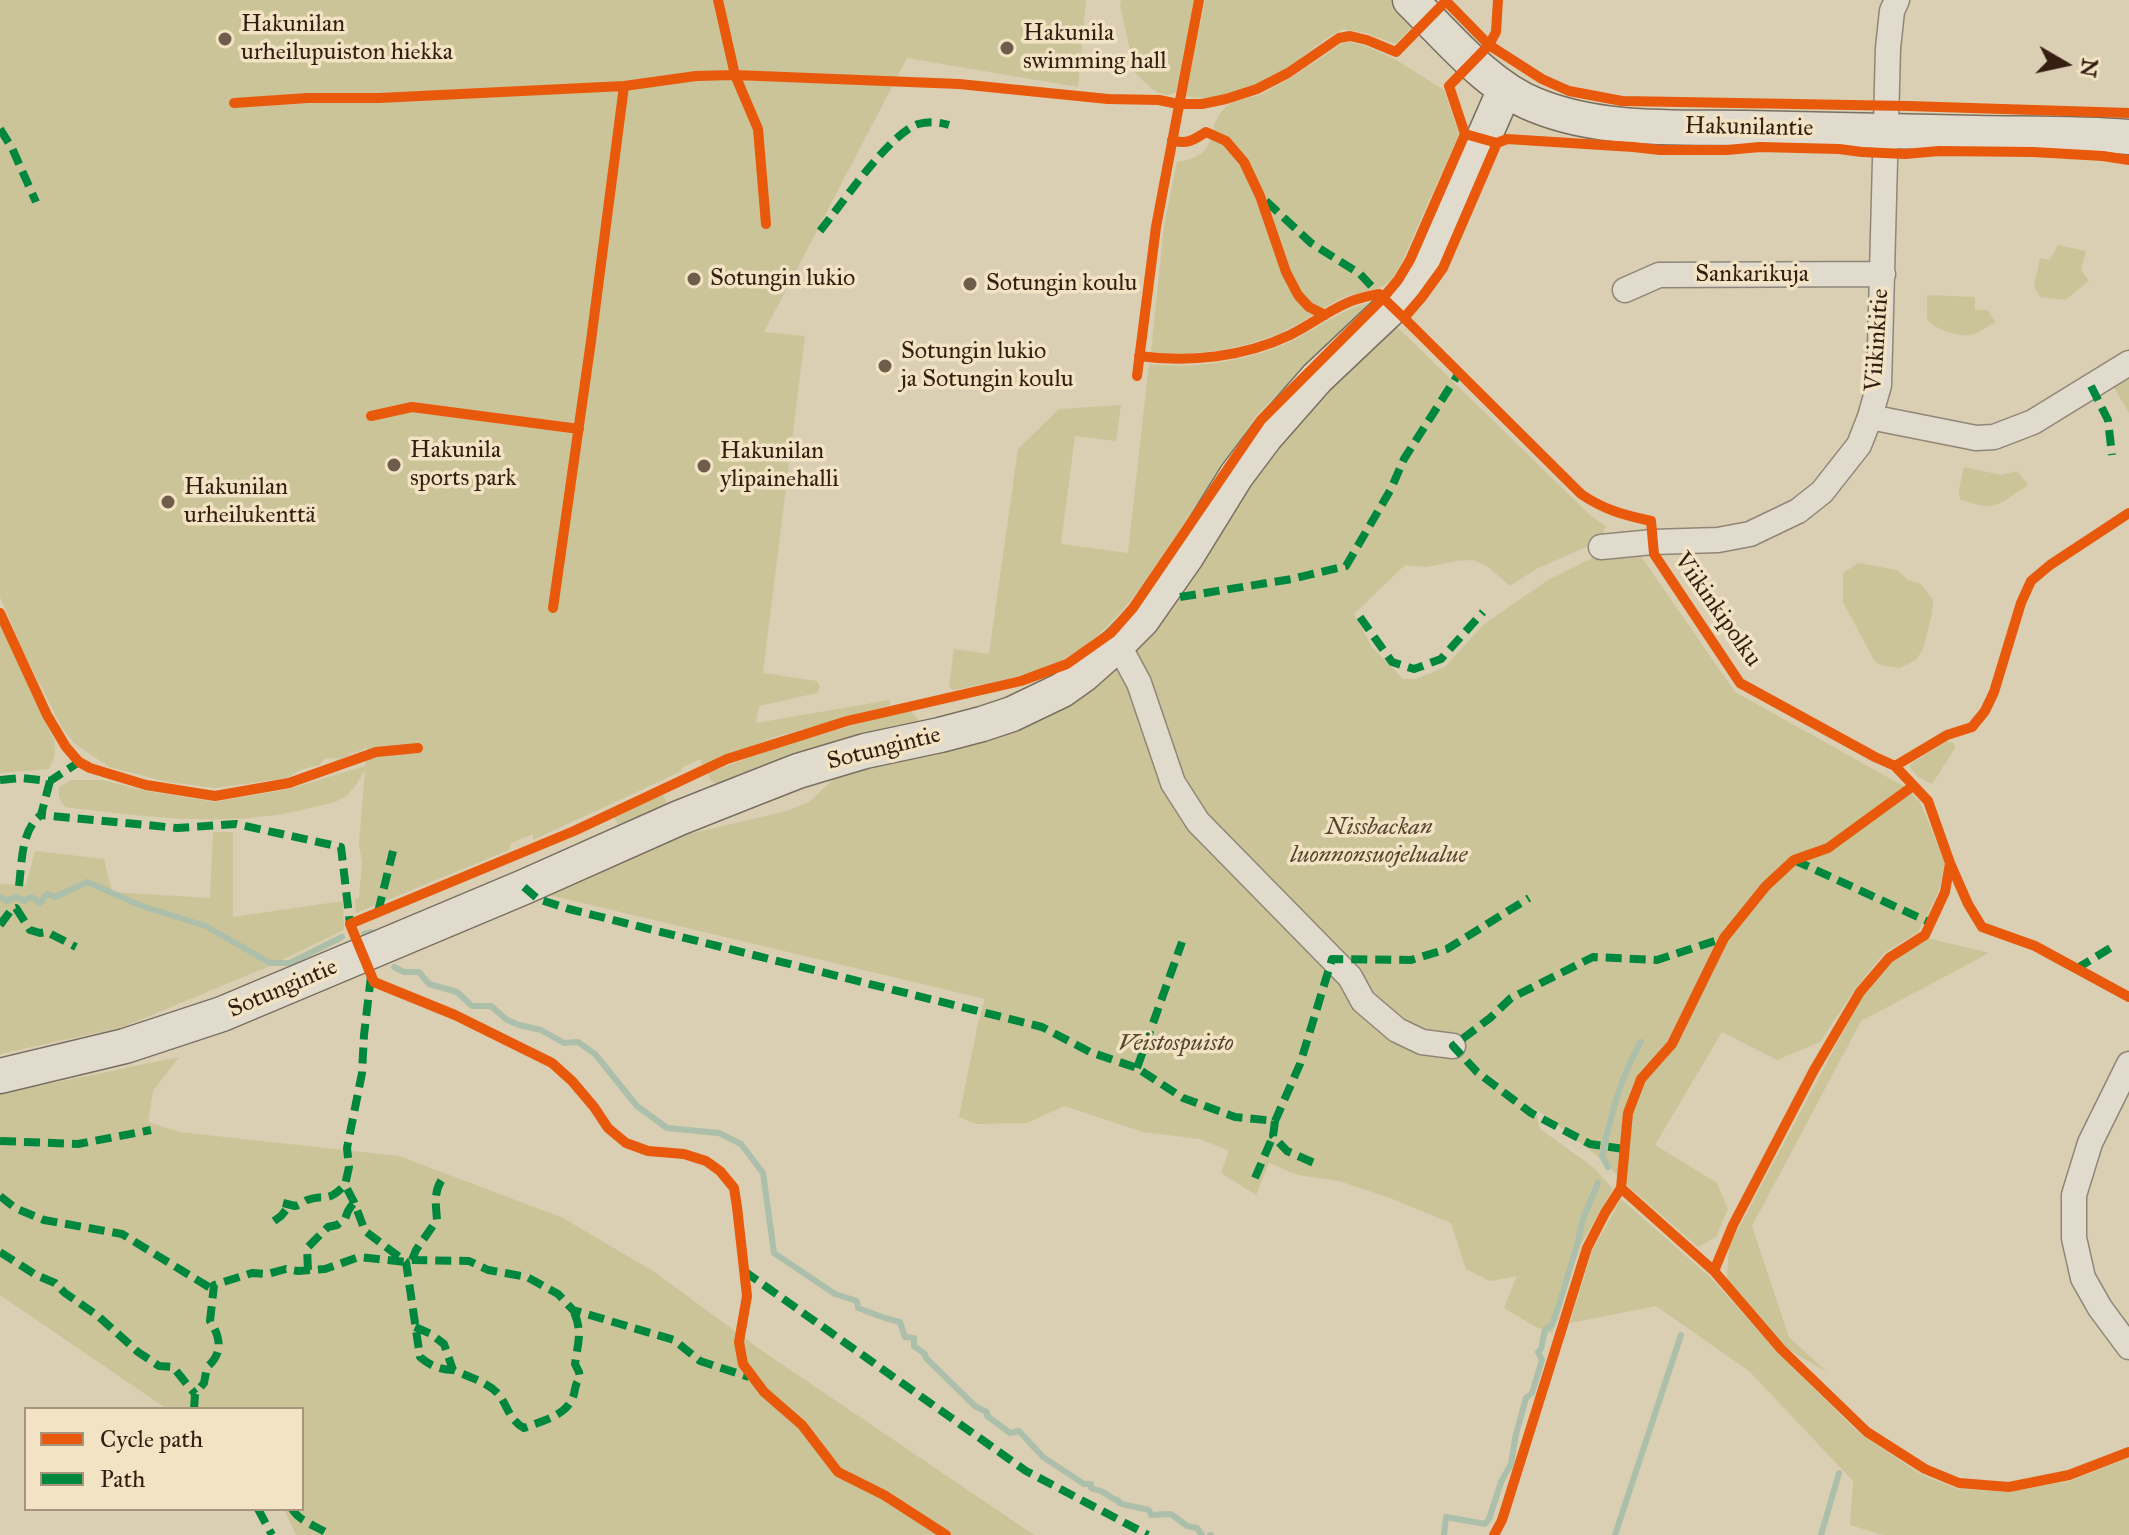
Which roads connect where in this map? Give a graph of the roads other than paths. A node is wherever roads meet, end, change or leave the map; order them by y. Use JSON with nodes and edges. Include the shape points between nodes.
{"nodes":[{"id":1,"x":1410,"y":0,"type":"edge"},
{"id":2,"x":1897,"y":0,"type":"edge"},
{"id":3,"x":1505,"y":89,"type":"junction"},
{"id":4,"x":1886,"y":131,"type":"junction"},
{"id":5,"x":2129,"y":137,"type":"edge"},
{"id":6,"x":1883,"y":274,"type":"junction"},
{"id":7,"x":1625,"y":290,"type":"dead end"},
{"id":8,"x":2129,"y":363,"type":"edge"},
{"id":9,"x":1870,"y":417,"type":"junction"},
{"id":10,"x":1601,"y":547,"type":"dead end"},
{"id":11,"x":1118,"y":644,"type":"junction"},
{"id":12,"x":1453,"y":1046,"type":"dead end"},
{"id":13,"x":2129,"y":1064,"type":"edge"},
{"id":14,"x":0,"y":1076,"type":"edge"},
{"id":15,"x":2129,"y":1347,"type":"edge"}],
"edges":[{"from":1,"to":3,"type":"street","name":"Hakunilantie"},
{"from":2,"to":4,"type":"street","name":"Viikinkitie","via":[[1888,48]]},
{"from":3,"to":4,"type":"street","name":"Hakunilantie","via":[[1563,115],[1627,125]]},
{"from":3,"to":11,"type":"street","name":"Sotungintie","via":[[1433,254],[1416,281],[1266,436],[1142,620]]},
{"from":4,"to":5,"type":"street","name":"Hakunilantie"},
{"from":4,"to":6,"type":"street","name":"Viikinkitie"},
{"from":6,"to":7,"type":"street","name":"Sankarikuja","via":[[1659,275]]},
{"from":6,"to":9,"type":"street","name":"Viikinkitie","via":[[1879,385]]},
{"from":8,"to":9,"type":"street","via":[[2033,422],[1994,437]]},
{"from":9,"to":10,"type":"street","name":"Viikinkitie","via":[[1859,445],[1822,492],[1776,522],[1718,540]]},
{"from":11,"to":12,"type":"street","via":[[1139,683],[1173,783],[1198,822],[1350,977],[1363,1001],[1397,1030],[1422,1042]]},
{"from":11,"to":14,"type":"street","name":"Sotungintie","via":[[1062,690],[1012,714],[790,774],[222,1014],[125,1046]]},
{"from":13,"to":15,"type":"street","via":[[2090,1143],[2074,1195],[2074,1238],[2083,1278]]}]}
